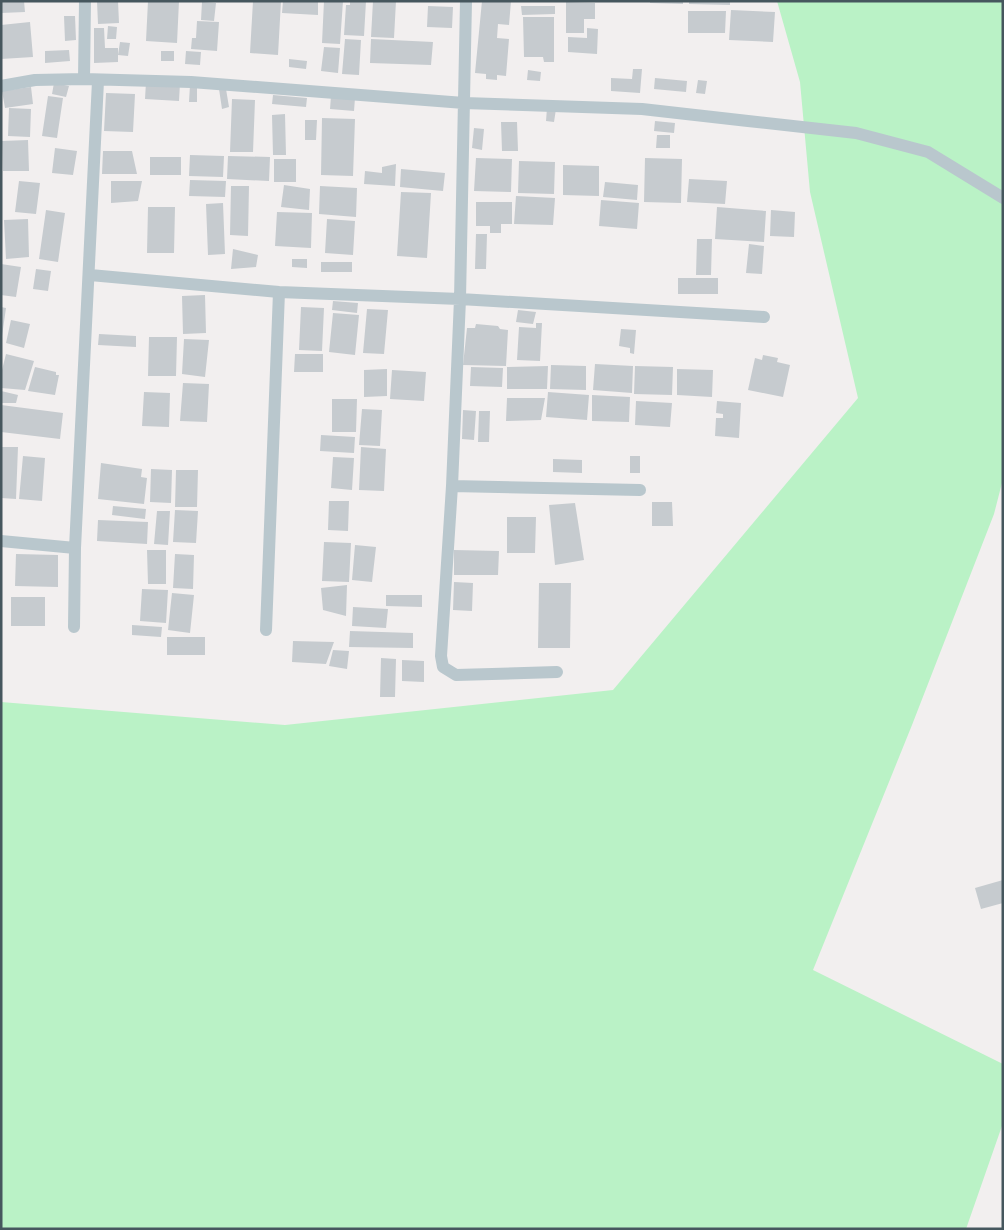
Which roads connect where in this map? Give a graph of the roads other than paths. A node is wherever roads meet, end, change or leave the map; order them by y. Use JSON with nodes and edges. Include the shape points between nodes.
{"nodes":[{"id":1,"x":85,"y":1,"type":"edge"},
{"id":2,"x":466,"y":1,"type":"edge"},
{"id":3,"x":84,"y":79,"type":"junction"},
{"id":4,"x":98,"y":80,"type":"junction"},
{"id":5,"x":1,"y":86,"type":"edge"},
{"id":6,"x":464,"y":103,"type":"junction"},
{"id":7,"x":1003,"y":198,"type":"edge"},
{"id":8,"x":90,"y":275,"type":"junction"},
{"id":9,"x":279,"y":292,"type":"junction"},
{"id":10,"x":460,"y":299,"type":"junction"},
{"id":11,"x":764,"y":318,"type":"dead end"},
{"id":12,"x":452,"y":486,"type":"junction"},
{"id":13,"x":640,"y":490,"type":"dead end"},
{"id":14,"x":1,"y":541,"type":"edge"},
{"id":15,"x":75,"y":548,"type":"junction"},
{"id":16,"x":74,"y":627,"type":"dead end"},
{"id":17,"x":266,"y":630,"type":"dead end"},
{"id":18,"x":557,"y":672,"type":"dead end"}],
"edges":[{"from":1,"to":3,"type":"street"},
{"from":2,"to":6,"type":"street"},
{"from":3,"to":4,"type":"street"},
{"from":3,"to":5,"type":"street","via":[[36,80]]},
{"from":4,"to":6,"type":"street","via":[[191,82]]},
{"from":4,"to":8,"type":"street"},
{"from":6,"to":7,"type":"street","via":[[642,109],[856,133],[928,152]]},
{"from":6,"to":10,"type":"street"},
{"from":8,"to":9,"type":"street"},
{"from":8,"to":15,"type":"street"},
{"from":9,"to":10,"type":"street"},
{"from":9,"to":17,"type":"street"},
{"from":10,"to":11,"type":"street"},
{"from":10,"to":12,"type":"street"},
{"from":12,"to":13,"type":"street"},
{"from":12,"to":18,"type":"street","via":[[441,656],[443,667],[456,675]]},
{"from":14,"to":15,"type":"street"},
{"from":15,"to":16,"type":"street"}]}
